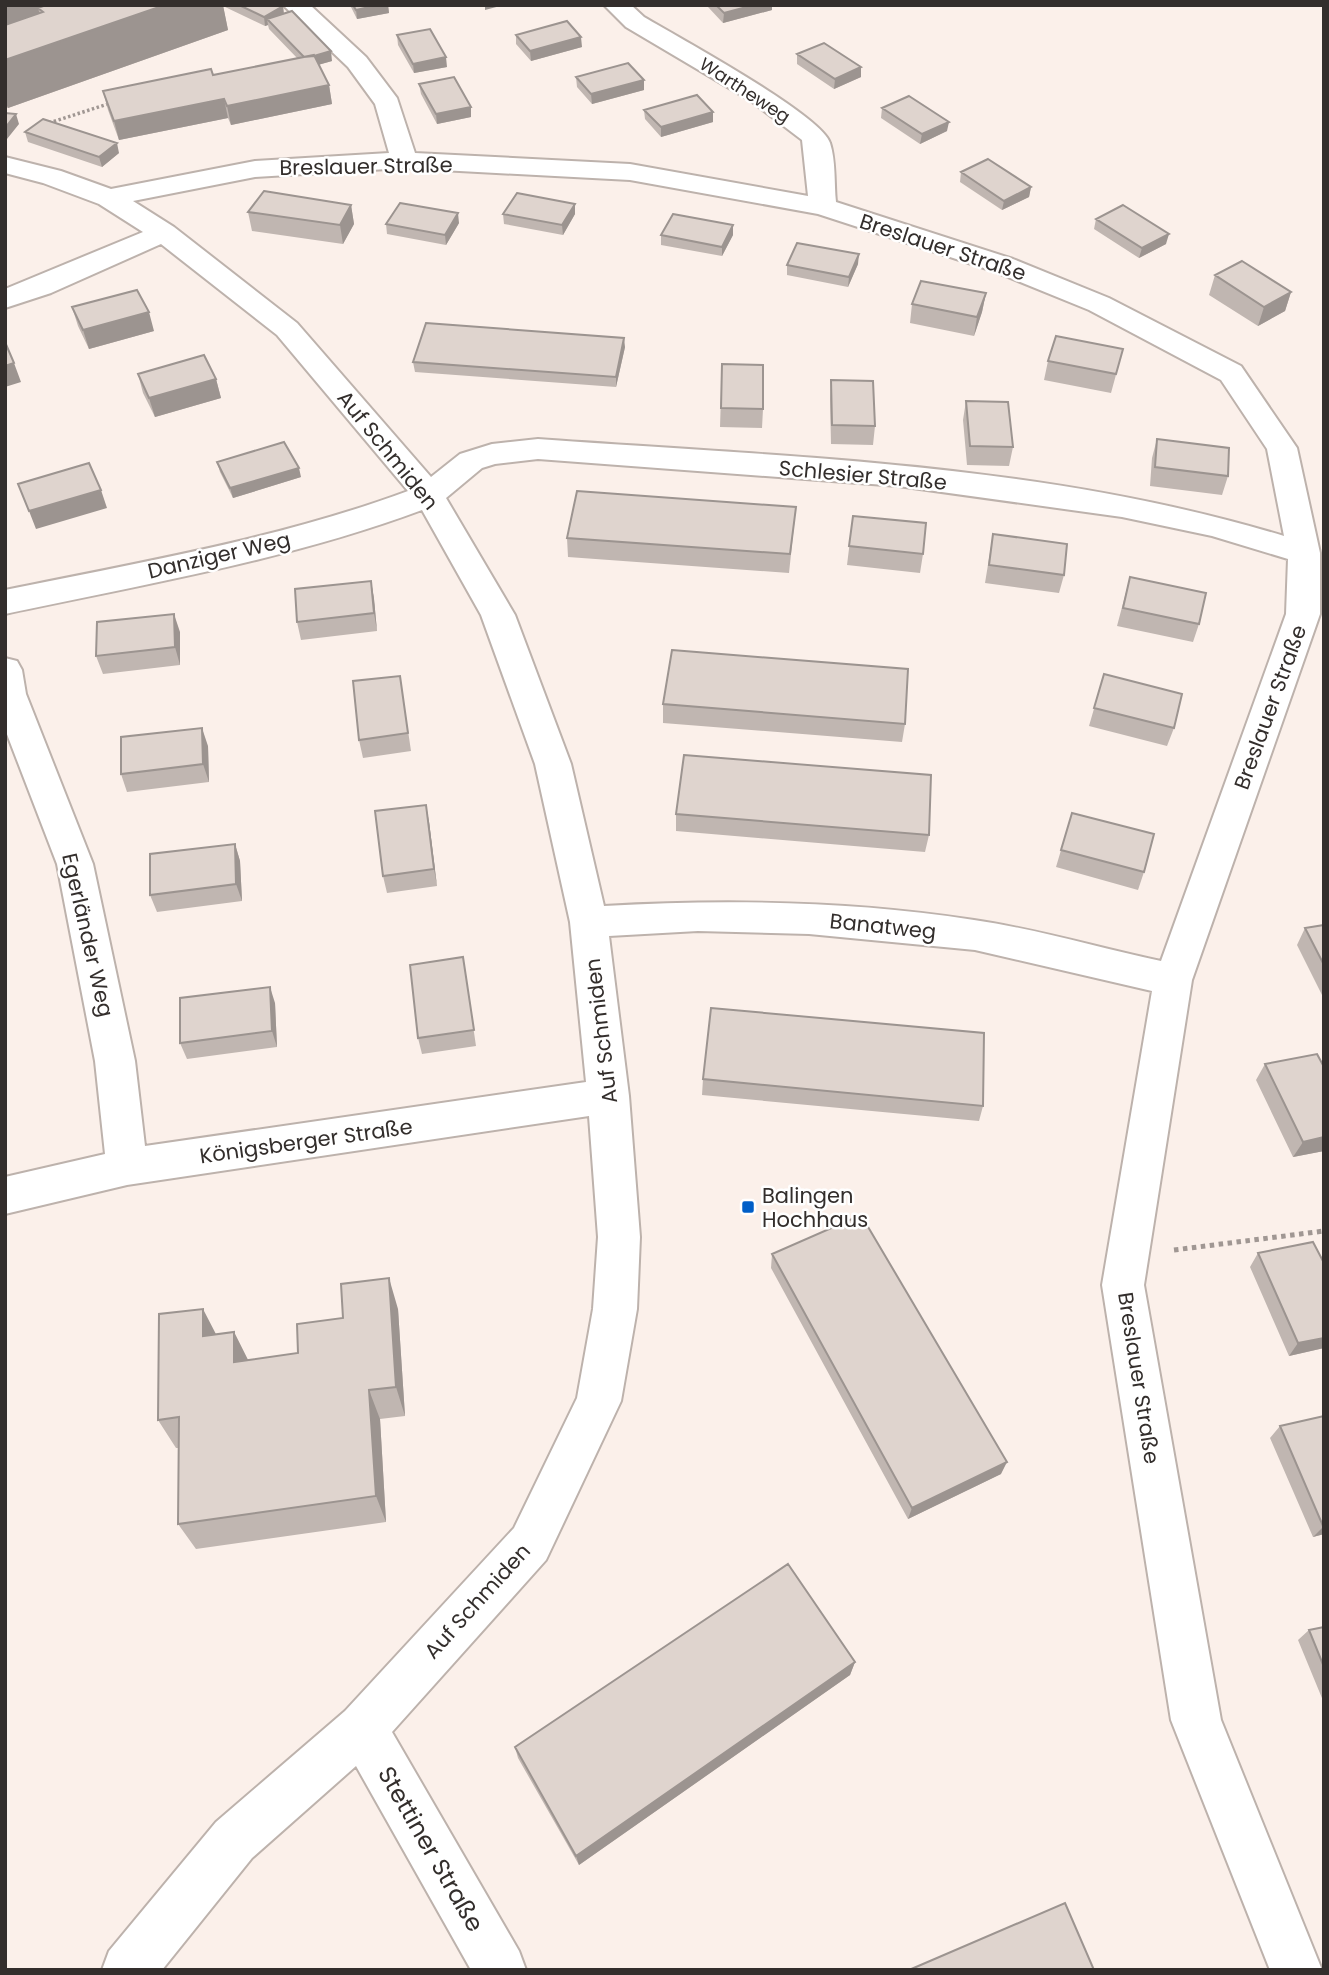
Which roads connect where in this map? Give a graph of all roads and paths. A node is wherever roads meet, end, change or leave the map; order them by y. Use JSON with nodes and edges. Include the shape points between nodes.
{"nodes":[{"id":1,"x":295,"y":5,"type":"edge"},
{"id":2,"x":616,"y":5,"type":"edge"},
{"id":3,"x":121,"y":101,"type":"edge"},
{"id":4,"x":44,"y":125,"type":"edge"},
{"id":5,"x":404,"y":160,"type":"junction"},
{"id":6,"x":5,"y":165,"type":"edge"},
{"id":7,"x":109,"y":198,"type":"junction"},
{"id":8,"x":823,"y":207,"type":"junction"},
{"id":9,"x":164,"y":233,"type":"junction"},
{"id":10,"x":5,"y":299,"type":"edge"},
{"id":11,"x":429,"y":495,"type":"junction"},
{"id":12,"x":1304,"y":553,"type":"junction"},
{"id":13,"x":5,"y":602,"type":"edge"},
{"id":14,"x":1313,"y":616,"type":"edge"},
{"id":15,"x":5,"y":670,"type":"edge"},
{"id":16,"x":589,"y":922,"type":"junction"},
{"id":17,"x":1173,"y":980,"type":"junction"},
{"id":18,"x":609,"y":1096,"type":"junction"},
{"id":19,"x":127,"y":1167,"type":"junction"},
{"id":20,"x":5,"y":1196,"type":"edge"},
{"id":21,"x":1324,"y":1231,"type":"edge"},
{"id":22,"x":1128,"y":1255,"type":"junction"},
{"id":23,"x":362,"y":1728,"type":"junction"},
{"id":24,"x":128,"y":1970,"type":"edge"},
{"id":25,"x":500,"y":1970,"type":"edge"},
{"id":26,"x":1296,"y":1970,"type":"edge"}],
"edges":[{"from":1,"to":5,"type":"street","via":[[357,62],[388,103]]},
{"from":2,"to":8,"type":"street","name":"Wartheweg","via":[[635,22],[760,96],[811,134],[817,142]]},
{"from":3,"to":4,"type":"path"},
{"from":5,"to":7,"type":"street","name":"Breslauer Straße","via":[[255,169]]},
{"from":5,"to":8,"type":"street","name":"Breslauer Straße","via":[[630,172]]},
{"from":6,"to":7,"type":"street","name":"Auf Schmiden"},
{"from":7,"to":9,"type":"street","name":"Auf Schmiden"},
{"from":8,"to":12,"type":"street","name":"Breslauer Straße","via":[[1015,269],[1099,304],[1231,373],[1282,448]]},
{"from":9,"to":10,"type":"street"},
{"from":9,"to":11,"type":"street","name":"Auf Schmiden","via":[[287,329]]},
{"from":11,"to":12,"type":"street","name":"Schlesier Straße","via":[[471,461],[538,449],[898,476],[1122,506],[1215,526]]},
{"from":11,"to":13,"type":"street","name":"Danziger Weg","via":[[360,521],[210,559]]},
{"from":11,"to":16,"type":"street","name":"Auf Schmiden","via":[[498,615],[553,764]]},
{"from":12,"to":14,"type":"street","name":"Breslauer Straße"},
{"from":14,"to":17,"type":"street","name":"Breslauer Straße"},
{"from":15,"to":19,"type":"street","name":"Egerländer Weg","via":[[9,694],[75,864],[115,1061]]},
{"from":16,"to":17,"type":"street","name":"Banatweg","via":[[698,916],[906,928],[975,935]]},
{"from":16,"to":18,"type":"street","name":"Auf Schmiden"},
{"from":17,"to":22,"type":"street","name":"Breslauer Straße"},
{"from":18,"to":19,"type":"street","name":"Königsberger Straße"},
{"from":18,"to":23,"type":"street","name":"Auf Schmiden","via":[[619,1237],[615,1309],[599,1401],[530,1544]]},
{"from":19,"to":20,"type":"street","name":"Königsberger Straße"},
{"from":21,"to":22,"type":"path"},
{"from":22,"to":26,"type":"street","name":"Breslauer Straße","via":[[1123,1285],[1196,1720]]},
{"from":23,"to":24,"type":"street","name":"Auf Schmiden","via":[[234,1840]]},
{"from":23,"to":25,"type":"street","name":"Stettiner Straße"}]}
